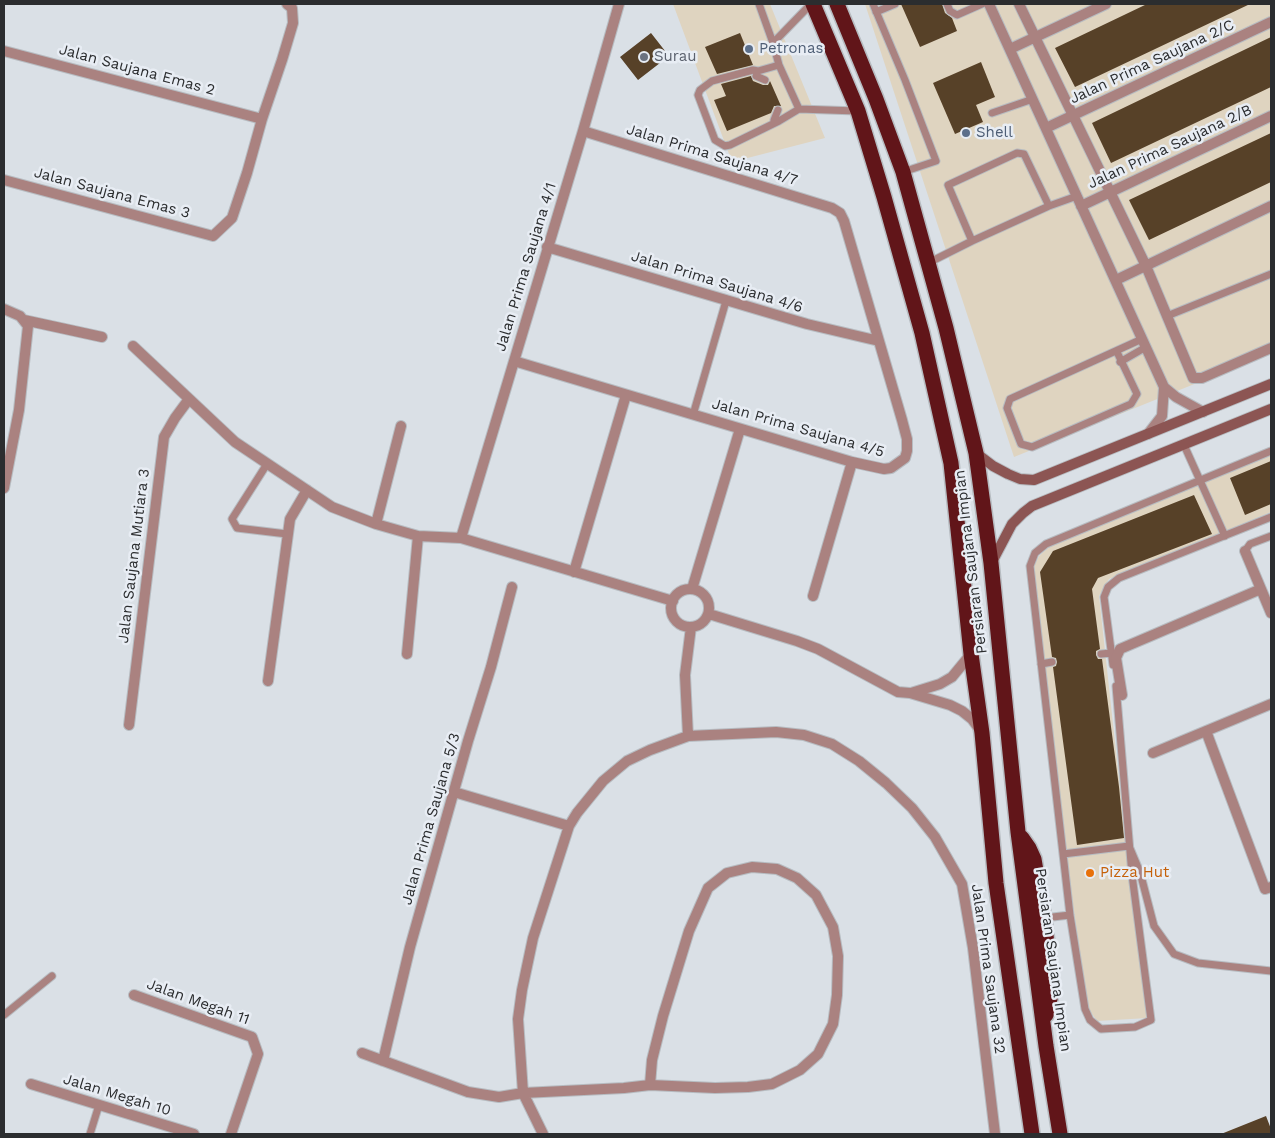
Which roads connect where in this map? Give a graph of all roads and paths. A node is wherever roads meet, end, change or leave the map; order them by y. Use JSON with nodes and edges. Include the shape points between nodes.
{"nodes":[{"id":1,"x":287,"y":4,"type":"edge"},
{"id":2,"x":619,"y":4,"type":"edge"},
{"id":3,"x":759,"y":4,"type":"edge"},
{"id":4,"x":812,"y":4,"type":"edge"},
{"id":5,"x":837,"y":4,"type":"edge"},
{"id":6,"x":873,"y":4,"type":"edge"},
{"id":7,"x":894,"y":4,"type":"edge"},
{"id":8,"x":947,"y":4,"type":"edge"},
{"id":9,"x":982,"y":4,"type":"edge"},
{"id":10,"x":989,"y":4,"type":"edge"},
{"id":11,"x":1019,"y":4,"type":"edge"},
{"id":12,"x":1106,"y":4,"type":"edge"},
{"id":13,"x":876,"y":12,"type":"junction"},
{"id":14,"x":1271,"y":22,"type":"edge"},
{"id":15,"x":1035,"y":38,"type":"junction"},
{"id":16,"x":773,"y":42,"type":"junction"},
{"id":17,"x":1010,"y":50,"type":"junction"},
{"id":18,"x":4,"y":51,"type":"edge"},
{"id":19,"x":779,"y":65,"type":"junction"},
{"id":20,"x":758,"y":70,"type":"junction"},
{"id":21,"x":765,"y":80,"type":"dead end"},
{"id":22,"x":1032,"y":99,"type":"junction"},
{"id":23,"x":799,"y":109,"type":"junction"},
{"id":24,"x":778,"y":110,"type":"dead end"},
{"id":25,"x":858,"y":111,"type":"junction"},
{"id":26,"x":992,"y":113,"type":"dead end"},
{"id":27,"x":1073,"y":116,"type":"junction"},
{"id":28,"x":1271,"y":116,"type":"edge"},
{"id":29,"x":262,"y":118,"type":"junction"},
{"id":30,"x":779,"y":121,"type":"junction"},
{"id":31,"x":1046,"y":128,"type":"junction"},
{"id":32,"x":583,"y":132,"type":"junction"},
{"id":33,"x":903,"y":172,"type":"junction"},
{"id":34,"x":4,"y":180,"type":"edge"},
{"id":35,"x":1110,"y":192,"type":"junction"},
{"id":36,"x":1077,"y":196,"type":"junction"},
{"id":37,"x":1050,"y":206,"type":"junction"},
{"id":38,"x":1081,"y":206,"type":"junction"},
{"id":39,"x":1271,"y":206,"type":"edge"},
{"id":40,"x":832,"y":208,"type":"joint"},
{"id":41,"x":972,"y":241,"type":"junction"},
{"id":42,"x":547,"y":247,"type":"junction"},
{"id":43,"x":928,"y":263,"type":"junction"},
{"id":44,"x":1146,"y":266,"type":"junction"},
{"id":45,"x":1271,"y":274,"type":"edge"},
{"id":46,"x":1116,"y":280,"type":"junction"},
{"id":47,"x":726,"y":300,"type":"junction"},
{"id":48,"x":4,"y":309,"type":"edge"},
{"id":49,"x":1167,"y":316,"type":"junction"},
{"id":50,"x":24,"y":320,"type":"junction"},
{"id":51,"x":102,"y":336,"type":"dead end"},
{"id":52,"x":879,"y":341,"type":"junction"},
{"id":53,"x":1144,"y":343,"type":"junction"},
{"id":54,"x":134,"y":346,"type":"dead end"},
{"id":55,"x":1271,"y":348,"type":"edge"},
{"id":56,"x":1117,"y":352,"type":"junction"},
{"id":57,"x":514,"y":361,"type":"junction"},
{"id":58,"x":1120,"y":362,"type":"junction"},
{"id":59,"x":1271,"y":384,"type":"edge"},
{"id":60,"x":1164,"y":387,"type":"junction"},
{"id":61,"x":626,"y":395,"type":"junction"},
{"id":62,"x":189,"y":398,"type":"junction"},
{"id":63,"x":1271,"y":409,"type":"edge"},
{"id":64,"x":1203,"y":412,"type":"junction"},
{"id":65,"x":693,"y":414,"type":"junction"},
{"id":66,"x":401,"y":426,"type":"dead end"},
{"id":67,"x":740,"y":429,"type":"junction"},
{"id":68,"x":1148,"y":434,"type":"junction"},
{"id":69,"x":1184,"y":445,"type":"junction"},
{"id":70,"x":1271,"y":451,"type":"edge"},
{"id":71,"x":976,"y":453,"type":"junction"},
{"id":72,"x":852,"y":462,"type":"junction"},
{"id":73,"x":267,"y":464,"type":"junction"},
{"id":74,"x":1200,"y":480,"type":"junction"},
{"id":75,"x":4,"y":488,"type":"edge"},
{"id":76,"x":307,"y":490,"type":"junction"},
{"id":77,"x":1271,"y":517,"type":"edge"},
{"id":78,"x":376,"y":524,"type":"junction"},
{"id":79,"x":287,"y":534,"type":"junction"},
{"id":80,"x":418,"y":536,"type":"junction"},
{"id":81,"x":1225,"y":536,"type":"junction"},
{"id":82,"x":1271,"y":536,"type":"edge"},
{"id":83,"x":461,"y":538,"type":"junction"},
{"id":84,"x":1245,"y":551,"type":"joint"},
{"id":85,"x":991,"y":563,"type":"junction"},
{"id":86,"x":574,"y":572,"type":"junction"},
{"id":87,"x":512,"y":586,"type":"dead end"},
{"id":88,"x":692,"y":589,"type":"junction"},
{"id":89,"x":1261,"y":589,"type":"junction"},
{"id":90,"x":813,"y":596,"type":"dead end"},
{"id":91,"x":673,"y":601,"type":"junction"},
{"id":92,"x":1271,"y":613,"type":"edge"},
{"id":93,"x":709,"y":614,"type":"junction"},
{"id":94,"x":691,"y":627,"type":"junction"},
{"id":95,"x":1111,"y":653,"type":"junction"},
{"id":96,"x":408,"y":654,"type":"dead end"},
{"id":97,"x":971,"y":654,"type":"junction"},
{"id":98,"x":1101,"y":654,"type":"dead end"},
{"id":99,"x":1052,"y":662,"type":"dead end"},
{"id":100,"x":1041,"y":664,"type":"junction"},
{"id":101,"x":268,"y":681,"type":"dead end"},
{"id":102,"x":910,"y":693,"type":"junction"},
{"id":103,"x":1122,"y":695,"type":"dead end"},
{"id":104,"x":1271,"y":704,"type":"edge"},
{"id":105,"x":129,"y":725,"type":"dead end"},
{"id":106,"x":1206,"y":731,"type":"junction"},
{"id":107,"x":982,"y":733,"type":"junction"},
{"id":108,"x":688,"y":736,"type":"junction"},
{"id":109,"x":1153,"y":754,"type":"dead end"},
{"id":110,"x":454,"y":792,"type":"junction"},
{"id":111,"x":568,"y":826,"type":"junction"},
{"id":112,"x":1018,"y":832,"type":"junction"},
{"id":113,"x":1129,"y":846,"type":"junction"},
{"id":114,"x":1063,"y":854,"type":"junction"},
{"id":115,"x":1268,"y":888,"type":"edge"},
{"id":116,"x":1070,"y":915,"type":"junction"},
{"id":117,"x":1044,"y":918,"type":"junction"},
{"id":118,"x":1271,"y":972,"type":"edge"},
{"id":119,"x":52,"y":976,"type":"dead end"},
{"id":120,"x":134,"y":995,"type":"dead end"},
{"id":121,"x":4,"y":1015,"type":"edge"},
{"id":122,"x":1044,"y":1026,"type":"junction"},
{"id":123,"x":362,"y":1053,"type":"dead end"},
{"id":124,"x":383,"y":1060,"type":"junction"},
{"id":125,"x":31,"y":1084,"type":"dead end"},
{"id":126,"x":650,"y":1085,"type":"junction"},
{"id":127,"x":524,"y":1093,"type":"junction"},
{"id":128,"x":99,"y":1105,"type":"junction"},
{"id":129,"x":90,"y":1134,"type":"edge"},
{"id":130,"x":194,"y":1134,"type":"edge"},
{"id":131,"x":231,"y":1134,"type":"edge"},
{"id":132,"x":543,"y":1134,"type":"edge"},
{"id":133,"x":995,"y":1134,"type":"edge"},
{"id":134,"x":1032,"y":1134,"type":"edge"},
{"id":135,"x":1060,"y":1134,"type":"edge"}],
"edges":[{"from":1,"to":29,"type":"street","via":[[292,8],[293,22]]},
{"from":2,"to":32,"type":"street","name":"Jalan Prima Saujana 4/1"},
{"from":3,"to":16,"type":"lane"},
{"from":4,"to":16,"type":"lane"},
{"from":4,"to":25,"type":"highway","name":"Persiaran Saujana Impian"},
{"from":5,"to":33,"type":"highway","name":"Persiaran Saujana Impian"},
{"from":6,"to":13,"type":"lane"},
{"from":7,"to":13,"type":"lane"},
{"from":8,"to":9,"type":"lane","via":[[956,15]]},
{"from":10,"to":17,"type":"street"},
{"from":11,"to":15,"type":"street"},
{"from":12,"to":15,"type":"street"},
{"from":13,"to":33,"type":"lane","via":[[936,161]]},
{"from":14,"to":27,"type":"street","name":"Jalan Prima Saujana 2/C"},
{"from":15,"to":17,"type":"street"},
{"from":15,"to":27,"type":"street"},
{"from":16,"to":19,"type":"lane"},
{"from":17,"to":22,"type":"street"},
{"from":18,"to":29,"type":"street","name":"Jalan Saujana Emas 2"},
{"from":19,"to":20,"type":"lane"},
{"from":19,"to":23,"type":"lane"},
{"from":20,"to":21,"type":"lane","via":[[756,76]]},
{"from":20,"to":30,"type":"lane","via":[[712,81],[700,90],[698,95],[715,140],[725,146],[730,145]]},
{"from":22,"to":26,"type":"lane"},
{"from":22,"to":31,"type":"street"},
{"from":23,"to":25,"type":"lane"},
{"from":23,"to":30,"type":"lane"},
{"from":24,"to":30,"type":"lane","via":[[774,120]]},
{"from":25,"to":97,"type":"highway","name":"Persiaran Saujana Impian","via":[[922,333],[951,462]]},
{"from":27,"to":31,"type":"street","name":"Jalan Prima Saujana 2/C"},
{"from":27,"to":35,"type":"street"},
{"from":28,"to":35,"type":"street","name":"Jalan Prima Saujana 2/B"},
{"from":29,"to":34,"type":"street","name":"Jalan Saujana Emas 3","via":[[232,218],[213,236]]},
{"from":31,"to":36,"type":"street"},
{"from":32,"to":40,"type":"street","name":"Jalan Prima Saujana 4/7"},
{"from":32,"to":42,"type":"street","name":"Jalan Prima Saujana 4/1"},
{"from":33,"to":43,"type":"highway","name":"Persiaran Saujana Impian"},
{"from":35,"to":38,"type":"street","name":"Jalan Prima Saujana 2/B"},
{"from":35,"to":44,"type":"street"},
{"from":36,"to":37,"type":"lane"},
{"from":36,"to":38,"type":"street"},
{"from":37,"to":41,"type":"lane"},
{"from":37,"to":41,"type":"lane","via":[[1024,154],[1017,153],[948,185]]},
{"from":38,"to":46,"type":"street"},
{"from":39,"to":44,"type":"street"},
{"from":40,"to":52,"type":"street","name":"Jalan Prima Saujana 4/5","via":[[844,221]]},
{"from":41,"to":43,"type":"lane"},
{"from":42,"to":47,"type":"street","name":"Jalan Prima Saujana 4/6"},
{"from":42,"to":57,"type":"street","name":"Jalan Prima Saujana 4/1"},
{"from":43,"to":71,"type":"highway","name":"Persiaran Saujana Impian"},
{"from":44,"to":46,"type":"street"},
{"from":44,"to":49,"type":"street"},
{"from":45,"to":49,"type":"lane"},
{"from":46,"to":53,"type":"street"},
{"from":47,"to":52,"type":"street","name":"Jalan Prima Saujana 4/6"},
{"from":47,"to":65,"type":"lane"},
{"from":48,"to":50,"type":"street"},
{"from":49,"to":55,"type":"street","via":[[1192,378],[1202,378]]},
{"from":50,"to":51,"type":"street"},
{"from":50,"to":75,"type":"street","via":[[28,326],[19,410]]},
{"from":52,"to":72,"type":"street","name":"Jalan Prima Saujana 4/5","via":[[906,433],[907,452],[905,458],[891,468]]},
{"from":53,"to":56,"type":"lane"},
{"from":53,"to":58,"type":"lane"},
{"from":53,"to":60,"type":"street"},
{"from":54,"to":62,"type":"street"},
{"from":56,"to":58,"type":"lane"},
{"from":56,"to":58,"type":"lane","via":[[1010,399],[1007,408],[1021,444],[1032,447],[1131,404],[1137,394]]},
{"from":57,"to":61,"type":"street","name":"Jalan Prima Saujana 4/5"},
{"from":57,"to":83,"type":"street","name":"Jalan Prima Saujana 4/1"},
{"from":59,"to":64,"type":"street"},
{"from":60,"to":64,"type":"street"},
{"from":60,"to":68,"type":"street","via":[[1162,416]]},
{"from":61,"to":65,"type":"street","name":"Jalan Prima Saujana 4/5"},
{"from":61,"to":86,"type":"street"},
{"from":62,"to":73,"type":"street","via":[[235,442]]},
{"from":62,"to":105,"type":"street","name":"Jalan Saujana Mutiara 3","via":[[164,437]]},
{"from":63,"to":69,"type":"street"},
{"from":64,"to":68,"type":"street"},
{"from":65,"to":67,"type":"street","name":"Jalan Prima Saujana 4/5"},
{"from":66,"to":78,"type":"street"},
{"from":67,"to":72,"type":"street","name":"Jalan Prima Saujana 4/5"},
{"from":67,"to":88,"type":"street"},
{"from":68,"to":71,"type":"street","via":[[1034,480],[1008,474]]},
{"from":69,"to":74,"type":"lane"},
{"from":69,"to":85,"type":"street","via":[[1032,506],[1012,524]]},
{"from":70,"to":74,"type":"lane"},
{"from":71,"to":85,"type":"highway","name":"Persiaran Saujana Impian"},
{"from":72,"to":90,"type":"street"},
{"from":73,"to":76,"type":"street"},
{"from":73,"to":79,"type":"lane","via":[[232,519],[237,528]]},
{"from":74,"to":81,"type":"lane"},
{"from":74,"to":100,"type":"lane","via":[[1046,544],[1036,553],[1030,566]]},
{"from":76,"to":78,"type":"street","via":[[332,507]]},
{"from":76,"to":79,"type":"street","via":[[290,520]]},
{"from":77,"to":81,"type":"lane"},
{"from":78,"to":80,"type":"street"},
{"from":79,"to":101,"type":"street"},
{"from":80,"to":83,"type":"street"},
{"from":80,"to":96,"type":"street"},
{"from":81,"to":95,"type":"lane","via":[[1119,578],[1108,586],[1104,597]]},
{"from":82,"to":84,"type":"lane","via":[[1250,544]]},
{"from":83,"to":86,"type":"street"},
{"from":84,"to":89,"type":"street"},
{"from":85,"to":112,"type":"highway","name":"Persiaran Saujana Impian"},
{"from":86,"to":91,"type":"street"},
{"from":87,"to":110,"type":"street","name":"Jalan Prima Saujana 5/3"},
{"from":88,"to":91,"type":"street","via":[[679,592]]},
{"from":88,"to":93,"type":"street","via":[[705,596]]},
{"from":89,"to":92,"type":"street"},
{"from":89,"to":103,"type":"street","via":[[1120,649],[1116,658]]},
{"from":91,"to":94,"type":"street","via":[[675,618]]},
{"from":93,"to":94,"type":"street","via":[[700,624]]},
{"from":93,"to":102,"type":"street","via":[[804,644],[898,692]]},
{"from":94,"to":108,"type":"street","via":[[686,675]]},
{"from":95,"to":98,"type":"lane"},
{"from":95,"to":113,"type":"lane"},
{"from":97,"to":102,"type":"street","via":[[952,677]]},
{"from":97,"to":107,"type":"highway","name":"Persiaran Saujana Impian"},
{"from":99,"to":100,"type":"lane"},
{"from":100,"to":114,"type":"lane"},
{"from":102,"to":107,"type":"street","via":[[962,711]]},
{"from":104,"to":106,"type":"street"},
{"from":106,"to":109,"type":"street"},
{"from":106,"to":115,"type":"street"},
{"from":107,"to":134,"type":"highway","name":"Persiaran Saujana Impian","via":[[996,883]]},
{"from":108,"to":111,"type":"street","name":"Jalan Prima Saujana 32","via":[[627,761],[603,782]]},
{"from":108,"to":133,"type":"street","name":"Jalan Prima Saujana 32","via":[[776,732],[804,735],[832,744],[886,783],[935,837],[962,884],[973,948]]},
{"from":110,"to":111,"type":"street"},
{"from":110,"to":124,"type":"street","name":"Jalan Prima Saujana 5/3","via":[[410,947]]},
{"from":111,"to":127,"type":"street","name":"Jalan Prima Saujana 32","via":[[533,938],[522,990],[518,1019]]},
{"from":112,"to":117,"type":"highway","via":[[1034,859]]},
{"from":112,"to":122,"type":"highway","name":"Persiaran Saujana Impian"},
{"from":113,"to":114,"type":"lane"},
{"from":113,"to":116,"type":"lane","via":[[1152,1020],[1136,1027],[1100,1029],[1090,1020],[1085,1009]]},
{"from":113,"to":118,"type":"lane","via":[[1140,872],[1154,926],[1174,954],[1198,963]]},
{"from":114,"to":116,"type":"lane"},
{"from":116,"to":117,"type":"lane"},
{"from":117,"to":122,"type":"highway","via":[[1051,978]]},
{"from":119,"to":121,"type":"lane"},
{"from":120,"to":131,"type":"street","name":"Jalan Megah 11","via":[[252,1037],[258,1054]]},
{"from":122,"to":135,"type":"highway","name":"Persiaran Saujana Impian"},
{"from":123,"to":124,"type":"street"},
{"from":124,"to":127,"type":"street","via":[[468,1092],[498,1097]]},
{"from":125,"to":128,"type":"street","name":"Jalan Megah 10"},
{"from":126,"to":126,"type":"street","via":[[715,1088],[772,1084],[800,1070],[818,1054],[833,1024],[838,956],[833,927],[816,895],[797,878],[777,869],[752,867],[727,872],[708,888],[689,931],[663,1016],[652,1060]]},
{"from":126,"to":127,"type":"street"},
{"from":127,"to":132,"type":"street"},
{"from":128,"to":129,"type":"lane"},
{"from":128,"to":130,"type":"street","name":"Jalan Megah 10"}]}
